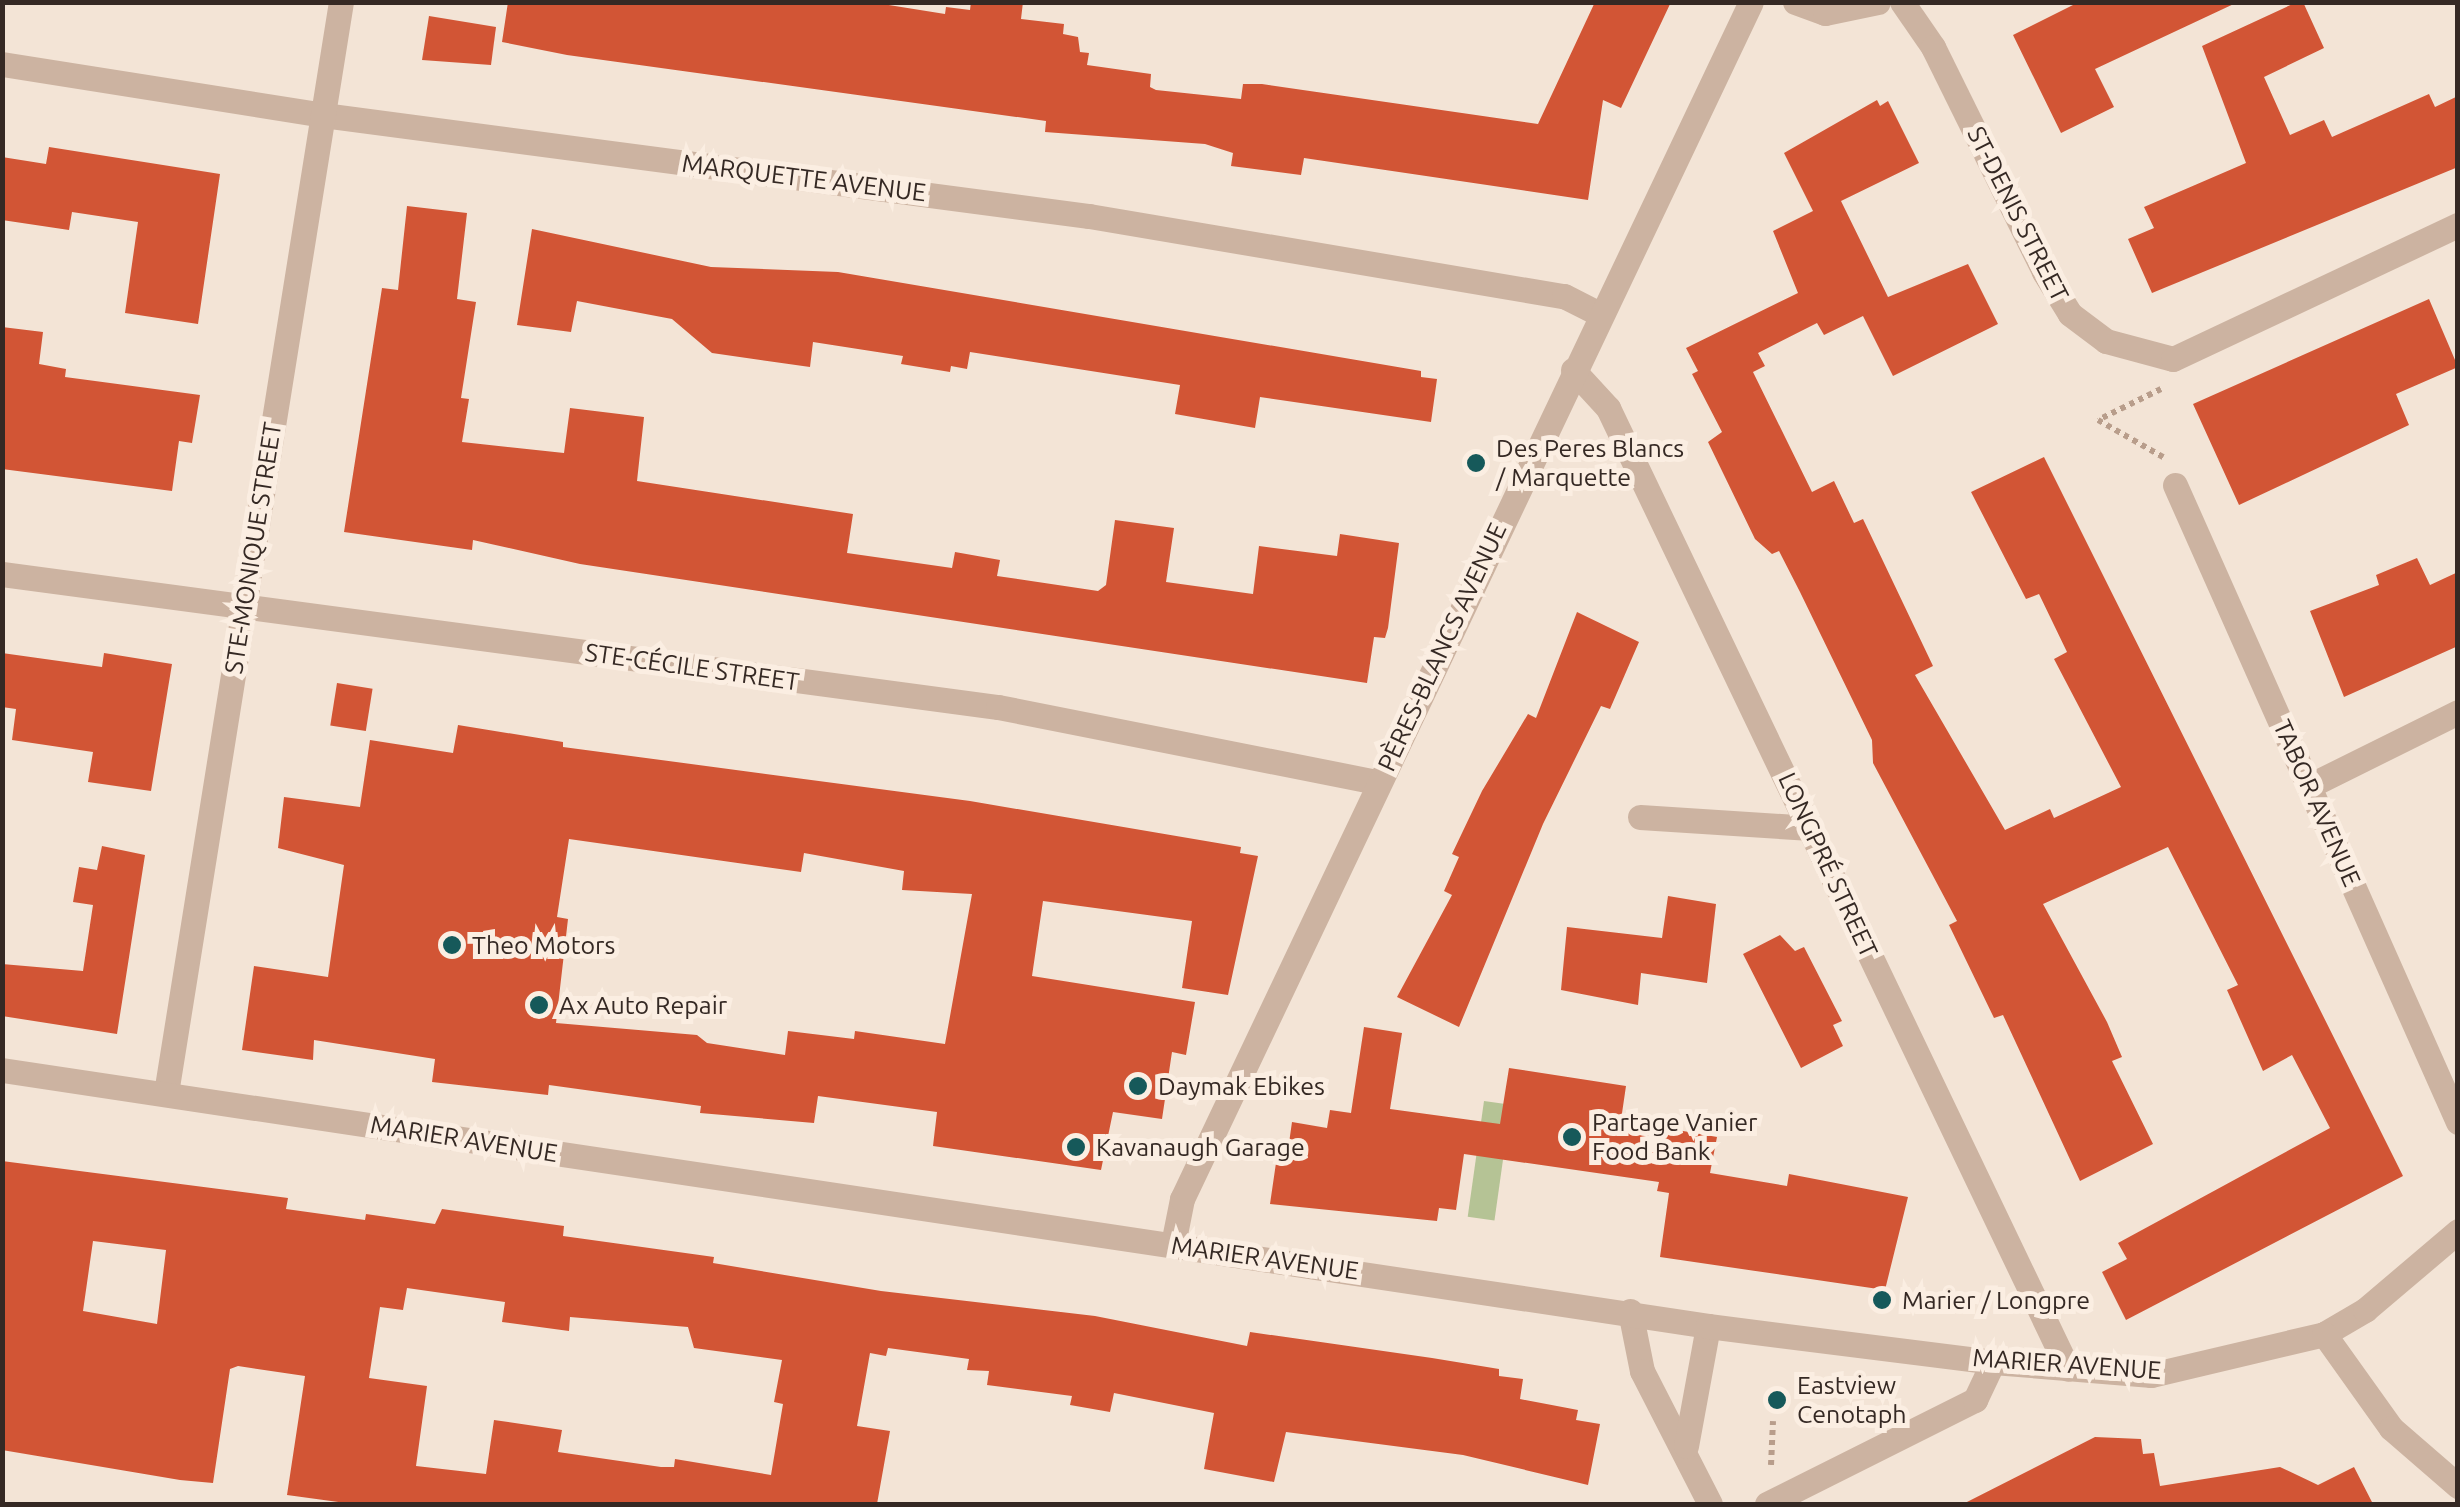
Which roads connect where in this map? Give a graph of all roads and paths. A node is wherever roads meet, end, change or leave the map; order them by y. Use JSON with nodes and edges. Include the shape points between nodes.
{"nodes":[{"id":1,"x":341,"y":2,"type":"edge"},
{"id":2,"x":1752,"y":2,"type":"edge"},
{"id":3,"x":1795,"y":2,"type":"edge"},
{"id":4,"x":1878,"y":2,"type":"edge"},
{"id":5,"x":1902,"y":2,"type":"edge"},
{"id":6,"x":2,"y":64,"type":"edge"},
{"id":7,"x":323,"y":115,"type":"junction"},
{"id":8,"x":2458,"y":225,"type":"edge"},
{"id":9,"x":1599,"y":314,"type":"junction"},
{"id":10,"x":1573,"y":370,"type":"junction"},
{"id":11,"x":2127,"y":400,"type":"dead end"},
{"id":12,"x":2176,"y":485,"type":"joint"},
{"id":13,"x":2,"y":574,"type":"edge"},
{"id":14,"x":244,"y":607,"type":"junction"},
{"id":15,"x":2458,"y":712,"type":"edge"},
{"id":16,"x":1378,"y":782,"type":"junction"},
{"id":17,"x":2309,"y":786,"type":"junction"},
{"id":18,"x":1640,"y":818,"type":"dead end"},
{"id":19,"x":1811,"y":828,"type":"junction"},
{"id":20,"x":2,"y":1070,"type":"edge"},
{"id":21,"x":166,"y":1094,"type":"junction"},
{"id":22,"x":2458,"y":1122,"type":"edge"},
{"id":23,"x":2458,"y":1231,"type":"edge"},
{"id":24,"x":1173,"y":1244,"type":"junction"},
{"id":25,"x":1630,"y":1311,"type":"junction"},
{"id":26,"x":1708,"y":1326,"type":"junction"},
{"id":27,"x":2324,"y":1334,"type":"junction"},
{"id":28,"x":1992,"y":1362,"type":"junction"},
{"id":29,"x":2068,"y":1369,"type":"junction"},
{"id":30,"x":1773,"y":1421,"type":"dead end"},
{"id":31,"x":1686,"y":1446,"type":"junction"},
{"id":32,"x":1770,"y":1472,"type":"dead end"},
{"id":33,"x":2458,"y":1486,"type":"edge"},
{"id":34,"x":1710,"y":1504,"type":"edge"},
{"id":35,"x":1768,"y":1504,"type":"edge"}],
"edges":[{"from":1,"to":7,"type":"street","name":"STE-MONIQUE STREET"},
{"from":2,"to":9,"type":"street","name":"PÈRES-BLANCS AVENUE"},
{"from":3,"to":4,"type":"street","via":[[1825,13]]},
{"from":5,"to":8,"type":"street","name":"ST-DENIS STREET","via":[[1933,47],[2044,272],[2070,314],[2106,341],[2173,359]]},
{"from":6,"to":7,"type":"street","name":"MARQUETTE AVENUE"},
{"from":7,"to":9,"type":"street","name":"MARQUETTE AVENUE","via":[[1089,216],[1564,296]]},
{"from":7,"to":14,"type":"street","name":"STE-MONIQUE STREET"},
{"from":9,"to":10,"type":"street","name":"PÈRES-BLANCS AVENUE"},
{"from":10,"to":16,"type":"street","name":"PÈRES-BLANCS AVENUE"},
{"from":10,"to":19,"type":"street","name":"LONGPRÉ STREET","via":[[1608,408]]},
{"from":11,"to":12,"type":"path","via":[[2098,420],[2176,464]]},
{"from":12,"to":17,"type":"street","name":"TABOR AVENUE"},
{"from":13,"to":14,"type":"street","name":"STE-CÉCILE STREET"},
{"from":14,"to":16,"type":"street","name":"STE-CÉCILE STREET","via":[[998,707]]},
{"from":14,"to":21,"type":"street","name":"STE-MONIQUE STREET"},
{"from":15,"to":17,"type":"street"},
{"from":16,"to":24,"type":"street","name":"PÈRES-BLANCS AVENUE","via":[[1182,1199]]},
{"from":17,"to":22,"type":"street","name":"TABOR AVENUE"},
{"from":18,"to":19,"type":"street"},
{"from":19,"to":29,"type":"street","name":"LONGPRÉ STREET"},
{"from":20,"to":21,"type":"street","name":"MARIER AVENUE"},
{"from":21,"to":24,"type":"street","name":"MARIER AVENUE"},
{"from":23,"to":27,"type":"street","name":"MARIER AVENUE","via":[[2365,1310]]},
{"from":24,"to":25,"type":"street","name":"MARIER AVENUE"},
{"from":25,"to":26,"type":"street","name":"MARIER AVENUE"},
{"from":25,"to":31,"type":"street","via":[[1642,1371]]},
{"from":26,"to":28,"type":"street","name":"MARIER AVENUE"},
{"from":26,"to":31,"type":"street"},
{"from":27,"to":29,"type":"street","name":"MARIER AVENUE","via":[[2151,1375]]},
{"from":27,"to":33,"type":"street","via":[[2391,1428]]},
{"from":28,"to":29,"type":"street","name":"MARIER AVENUE"},
{"from":28,"to":35,"type":"street","via":[[1975,1400]]},
{"from":30,"to":32,"type":"path"},
{"from":31,"to":34,"type":"street"}]}
